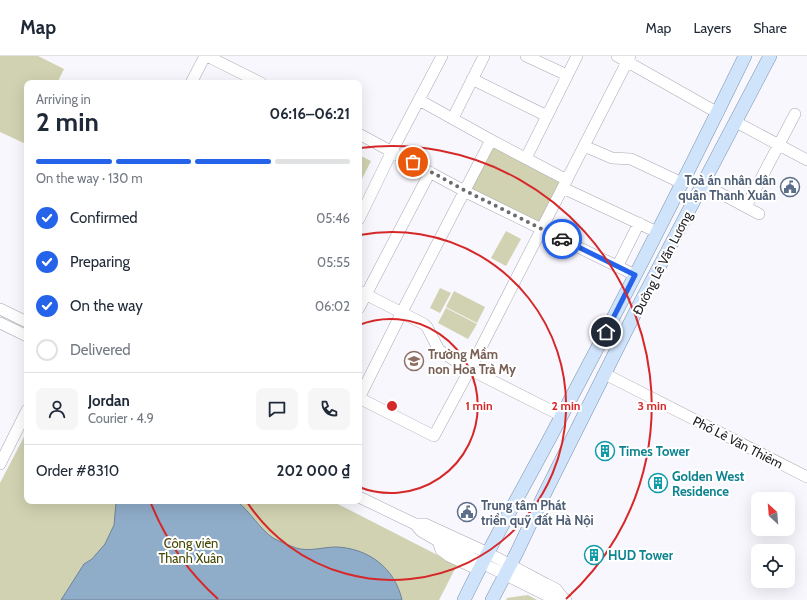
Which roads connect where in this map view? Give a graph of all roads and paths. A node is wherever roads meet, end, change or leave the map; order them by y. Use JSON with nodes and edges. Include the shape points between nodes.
{"nodes":[{"id":1,"x":206,"y":56,"type":"edge"},
{"id":2,"x":442,"y":56,"type":"edge"},
{"id":3,"x":484,"y":56,"type":"edge"},
{"id":4,"x":526,"y":56,"type":"edge"},
{"id":5,"x":577,"y":56,"type":"edge"},
{"id":6,"x":745,"y":56,"type":"edge"},
{"id":7,"x":770,"y":56,"type":"edge"},
{"id":8,"x":625,"y":58,"type":"edge"},
{"id":9,"x":568,"y":75,"type":"junction"},
{"id":10,"x":472,"y":79,"type":"junction"},
{"id":11,"x":194,"y":80,"type":"edge"},
{"id":12,"x":255,"y":80,"type":"edge"},
{"id":13,"x":419,"y":100,"type":"junction"},
{"id":14,"x":718,"y":113,"type":"junction"},
{"id":15,"x":794,"y":114,"type":"dead end"},
{"id":16,"x":547,"y":116,"type":"junction"},
{"id":17,"x":453,"y":118,"type":"junction"},
{"id":18,"x":736,"y":122,"type":"junction"},
{"id":19,"x":362,"y":136,"type":"edge"},
{"id":20,"x":491,"y":140,"type":"junction"},
{"id":21,"x":779,"y":145,"type":"junction"},
{"id":22,"x":584,"y":146,"type":"junction"},
{"id":23,"x":392,"y":151,"type":"junction"},
{"id":24,"x":526,"y":158,"type":"junction"},
{"id":25,"x":807,"y":160,"type":"edge"},
{"id":26,"x":430,"y":172,"type":"junction"},
{"id":27,"x":682,"y":183,"type":"junction"},
{"id":28,"x":565,"y":184,"type":"junction"},
{"id":29,"x":708,"y":187,"type":"junction"},
{"id":30,"x":464,"y":190,"type":"junction"},
{"id":31,"x":746,"y":207,"type":"junction"},
{"id":32,"x":362,"y":213,"type":"edge"},
{"id":33,"x":759,"y":214,"type":"dead end"},
{"id":34,"x":639,"y":223,"type":"junction"},
{"id":35,"x":541,"y":230,"type":"junction"},
{"id":36,"x":657,"y":232,"type":"junction"},
{"id":37,"x":617,"y":266,"type":"junction"},
{"id":38,"x":635,"y":275,"type":"junction"},
{"id":39,"x":362,"y":293,"type":"edge"},
{"id":40,"x":0,"y":309,"type":"edge"},
{"id":41,"x":401,"y":313,"type":"junction"},
{"id":42,"x":24,"y":321,"type":"edge"},
{"id":43,"x":0,"y":322,"type":"edge"},
{"id":44,"x":24,"y":334,"type":"edge"},
{"id":45,"x":470,"y":370,"type":"junction"},
{"id":46,"x":605,"y":374,"type":"junction"},
{"id":47,"x":362,"y":392,"type":"edge"},
{"id":48,"x":362,"y":400,"type":"edge"},
{"id":49,"x":24,"y":416,"type":"edge"},
{"id":50,"x":562,"y":416,"type":"junction"},
{"id":51,"x":0,"y":464,"type":"edge"},
{"id":52,"x":807,"y":477,"type":"edge"},
{"id":53,"x":362,"y":498,"type":"edge"},
{"id":54,"x":415,"y":524,"type":"junction"},
{"id":55,"x":480,"y":558,"type":"junction"},
{"id":56,"x":508,"y":569,"type":"junction"},
{"id":57,"x":564,"y":599,"type":"edge"},
{"id":58,"x":464,"y":600,"type":"edge"},
{"id":59,"x":492,"y":600,"type":"edge"}],
"edges":[{"from":1,"to":11,"type":"street"},
{"from":1,"to":12,"type":"street"},
{"from":2,"to":13,"type":"street"},
{"from":3,"to":10,"type":"street"},
{"from":4,"to":9,"type":"street"},
{"from":5,"to":9,"type":"street"},
{"from":6,"to":14,"type":"main road","name":"Đường Lê Văn Lương"},
{"from":7,"to":18,"type":"main road","name":"Đường Lê Văn Lương"},
{"from":8,"to":14,"type":"street"},
{"from":8,"to":22,"type":"street"},
{"from":9,"to":16,"type":"street"},
{"from":10,"to":16,"type":"street"},
{"from":10,"to":17,"type":"street"},
{"from":13,"to":17,"type":"street"},
{"from":13,"to":23,"type":"street"},
{"from":14,"to":27,"type":"main road","name":"Đường Lê Văn Lương"},
{"from":15,"to":21,"type":"street"},
{"from":16,"to":24,"type":"street"},
{"from":17,"to":20,"type":"street"},
{"from":18,"to":21,"type":"street"},
{"from":18,"to":29,"type":"main road","name":"Đường Lê Văn Lương"},
{"from":19,"to":23,"type":"street"},
{"from":20,"to":24,"type":"street"},
{"from":20,"to":30,"type":"street"},
{"from":21,"to":25,"type":"street"},
{"from":21,"to":31,"type":"street"},
{"from":22,"to":27,"type":"street","via":[[612,158],[631,159]]},
{"from":22,"to":28,"type":"street"},
{"from":23,"to":26,"type":"street"},
{"from":23,"to":32,"type":"street"},
{"from":24,"to":28,"type":"street"},
{"from":26,"to":30,"type":"street"},
{"from":26,"to":39,"type":"street"},
{"from":27,"to":36,"type":"main road","name":"Đường Lê Văn Lương"},
{"from":28,"to":34,"type":"street"},
{"from":28,"to":35,"type":"street"},
{"from":29,"to":31,"type":"street"},
{"from":29,"to":46,"type":"main road","name":"Đường Lê Văn Lương"},
{"from":30,"to":35,"type":"street"},
{"from":30,"to":41,"type":"street"},
{"from":31,"to":33,"type":"street"},
{"from":34,"to":36,"type":"street"},
{"from":34,"to":37,"type":"street"},
{"from":35,"to":37,"type":"street"},
{"from":35,"to":45,"type":"street"},
{"from":36,"to":38,"type":"main road","name":"Đường Lê Văn Lương"},
{"from":37,"to":38,"type":"street"},
{"from":38,"to":50,"type":"main road","name":"Đường Lê Văn Lương"},
{"from":39,"to":41,"type":"street"},
{"from":40,"to":42,"type":"street"},
{"from":41,"to":45,"type":"street","via":[[427,326],[439,350]]},
{"from":41,"to":47,"type":"street"},
{"from":43,"to":44,"type":"street"},
{"from":45,"to":48,"type":"street","via":[[434,436]]},
{"from":45,"to":50,"type":"street"},
{"from":46,"to":52,"type":"street","name":"Phố Lê Văn Thiêm"},
{"from":46,"to":56,"type":"main road","name":"Đường Lê Văn Lương"},
{"from":49,"to":51,"type":"street"},
{"from":50,"to":55,"type":"main road","name":"Đường Lê Văn Lương"},
{"from":53,"to":54,"type":"street"},
{"from":54,"to":55,"type":"street","via":[[424,524]]},
{"from":54,"to":55,"type":"street","via":[[421,531],[438,541],[441,550],[449,556]]},
{"from":55,"to":56,"type":"street"},
{"from":55,"to":58,"type":"main road","name":"Đường Lê Văn Lương"},
{"from":56,"to":57,"type":"street","via":[[556,589]]},
{"from":56,"to":59,"type":"main road","name":"Đường Lê Văn Lương"}]}
